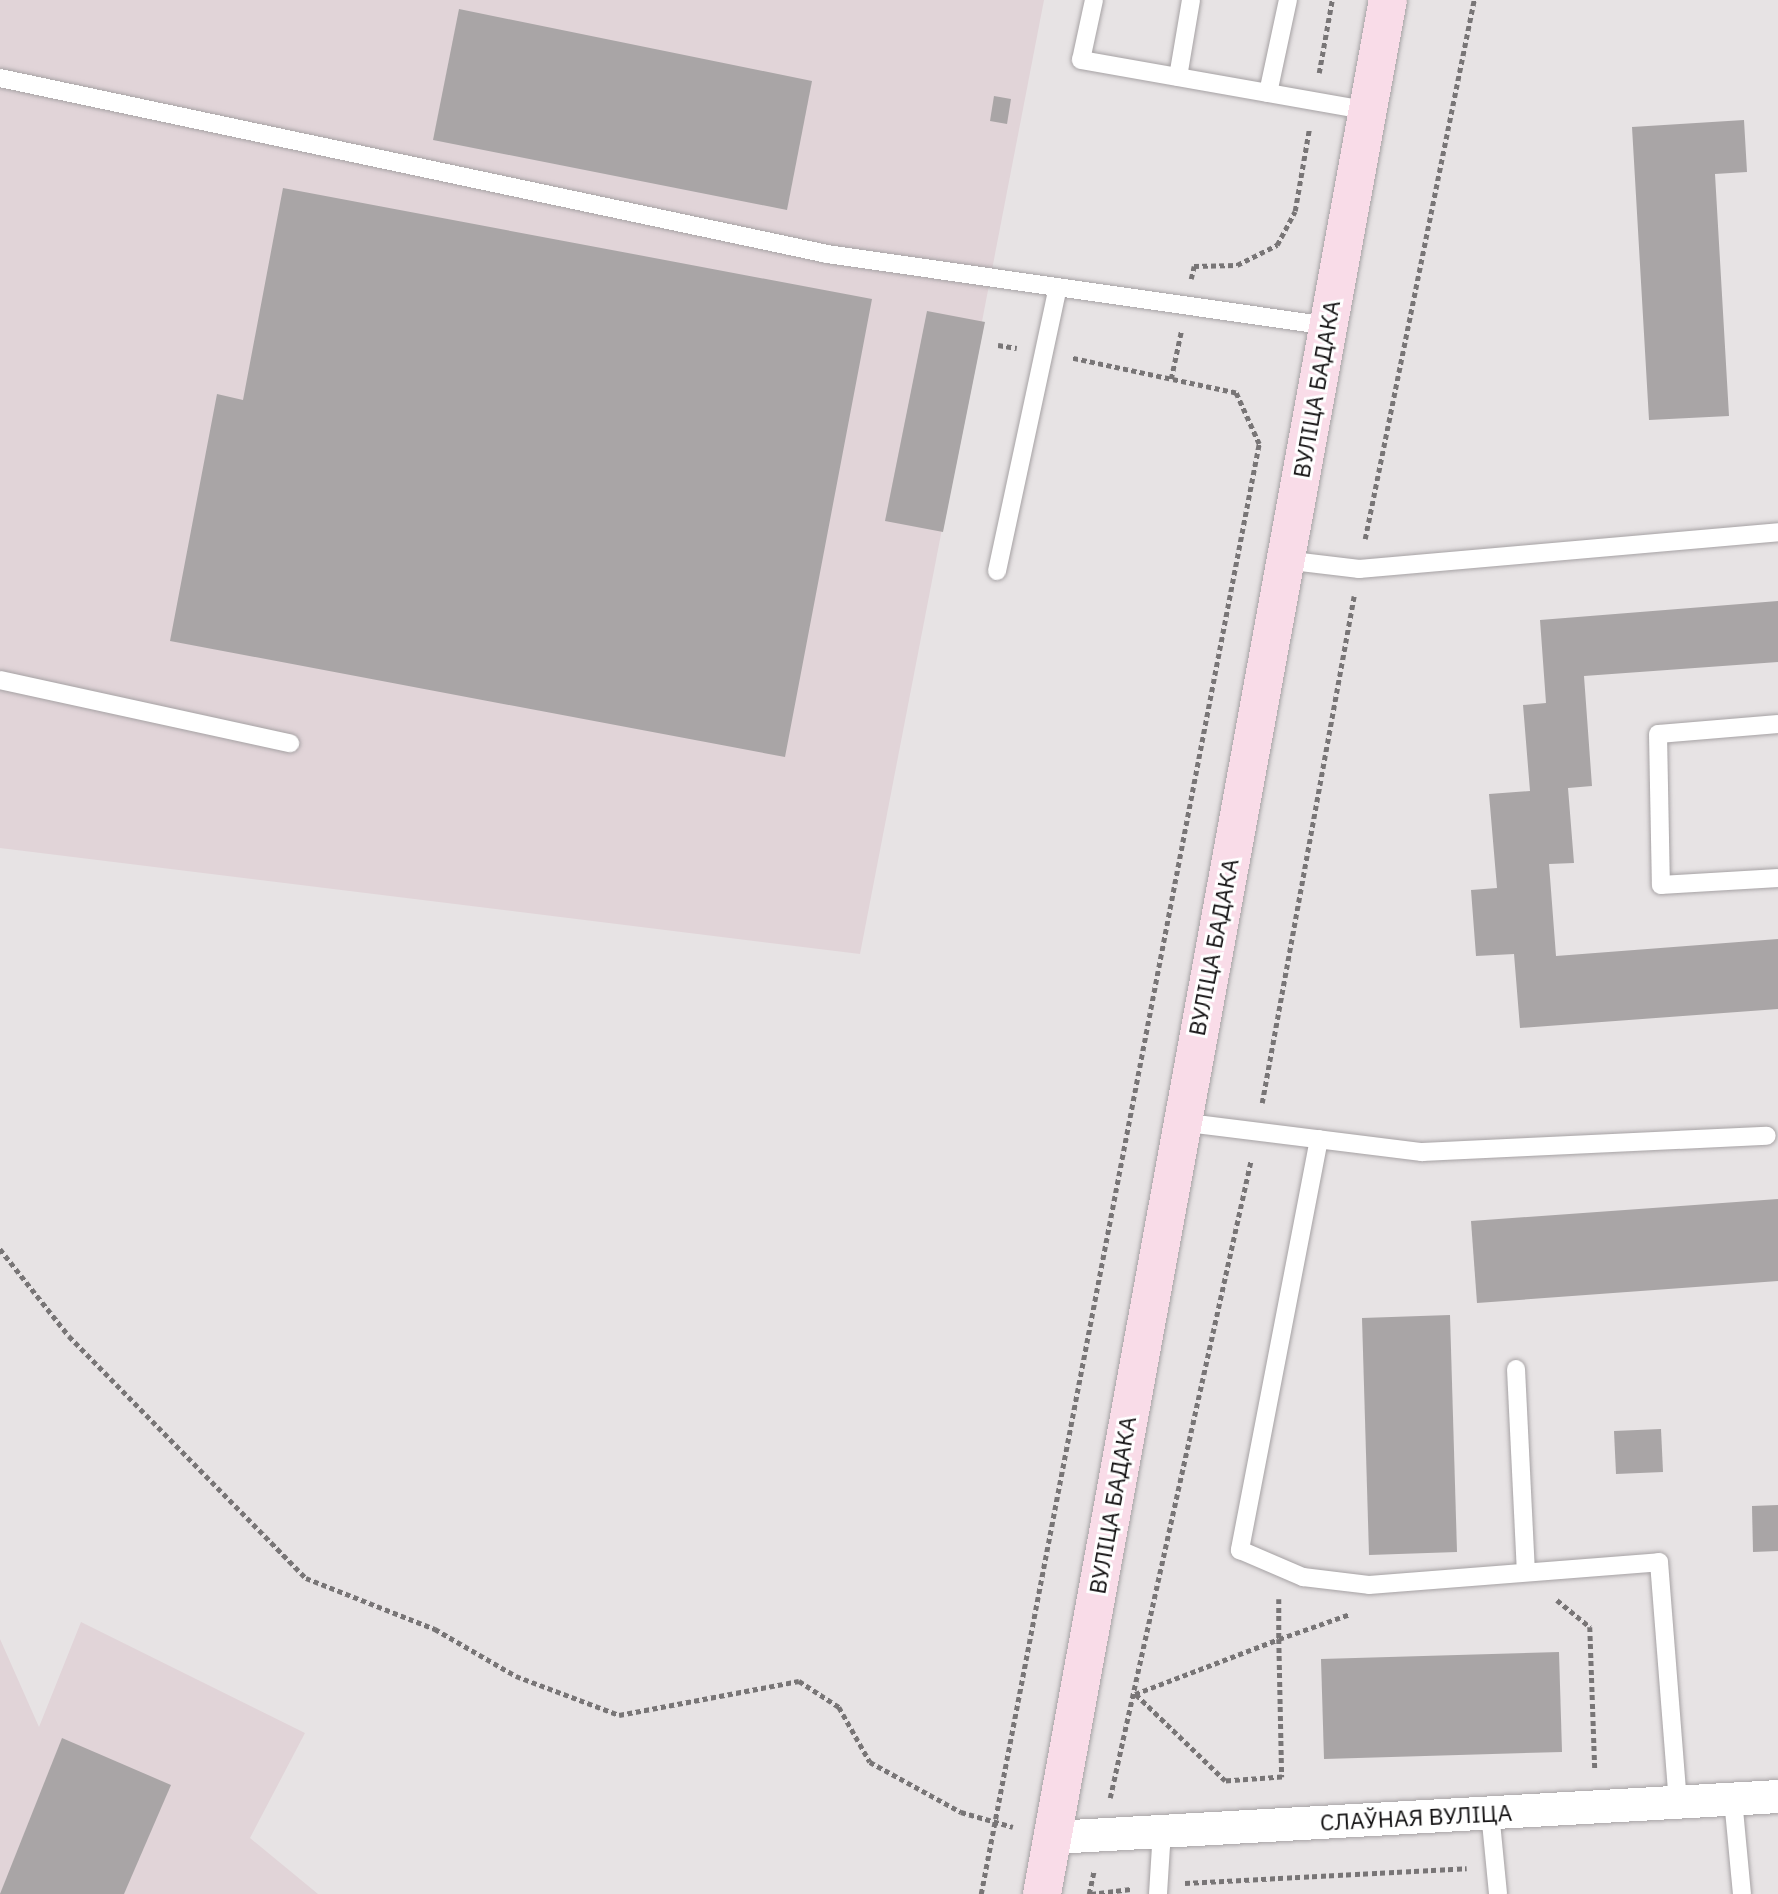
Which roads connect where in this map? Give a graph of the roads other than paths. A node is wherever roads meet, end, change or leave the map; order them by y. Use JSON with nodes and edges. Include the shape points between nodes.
{"nodes":[{"id":1,"x":1094,"y":0,"type":"edge"},
{"id":2,"x":1191,"y":0,"type":"edge"},
{"id":3,"x":1288,"y":0,"type":"edge"},
{"id":4,"x":1388,"y":0,"type":"edge"},
{"id":5,"x":1178,"y":77,"type":"junction"},
{"id":6,"x":0,"y":78,"type":"edge"},
{"id":7,"x":1268,"y":93,"type":"junction"},
{"id":8,"x":1366,"y":110,"type":"junction"},
{"id":9,"x":1058,"y":287,"type":"junction"},
{"id":10,"x":1328,"y":326,"type":"junction"},
{"id":11,"x":1778,"y":533,"type":"edge"},
{"id":12,"x":1284,"y":560,"type":"junction"},
{"id":13,"x":997,"y":572,"type":"dead end"},
{"id":14,"x":0,"y":680,"type":"edge"},
{"id":15,"x":1778,"y":724,"type":"edge"},
{"id":16,"x":290,"y":743,"type":"dead end"},
{"id":17,"x":1778,"y":878,"type":"edge"},
{"id":18,"x":1180,"y":1122,"type":"junction"},
{"id":19,"x":1767,"y":1136,"type":"dead end"},
{"id":20,"x":1319,"y":1139,"type":"junction"},
{"id":21,"x":1516,"y":1369,"type":"dead end"},
{"id":22,"x":1526,"y":1572,"type":"junction"},
{"id":23,"x":1778,"y":1796,"type":"edge"},
{"id":24,"x":1732,"y":1798,"type":"junction"},
{"id":25,"x":1678,"y":1802,"type":"junction"},
{"id":26,"x":1490,"y":1812,"type":"junction"},
{"id":27,"x":1162,"y":1831,"type":"junction"},
{"id":28,"x":1054,"y":1838,"type":"junction"},
{"id":29,"x":1159,"y":1890,"type":"edge"},
{"id":30,"x":1042,"y":1894,"type":"edge"},
{"id":31,"x":1498,"y":1894,"type":"edge"},
{"id":32,"x":1742,"y":1894,"type":"edge"}],
"edges":[{"from":1,"to":5,"type":"lane","via":[[1081,60]]},
{"from":2,"to":5,"type":"lane"},
{"from":3,"to":7,"type":"lane"},
{"from":4,"to":8,"type":"main road","name":"ВУЛІЦА БАДАКА"},
{"from":5,"to":7,"type":"lane"},
{"from":6,"to":9,"type":"lane","via":[[827,254]]},
{"from":7,"to":8,"type":"lane"},
{"from":8,"to":10,"type":"main road","name":"ВУЛІЦА БАДАКА"},
{"from":9,"to":10,"type":"lane"},
{"from":9,"to":13,"type":"lane"},
{"from":10,"to":12,"type":"main road","name":"ВУЛІЦА БАДАКА"},
{"from":11,"to":12,"type":"lane","via":[[1359,569]]},
{"from":12,"to":18,"type":"main road","name":"ВУЛІЦА БАДАКА"},
{"from":14,"to":16,"type":"lane"},
{"from":15,"to":17,"type":"lane","via":[[1658,734],[1661,884]]},
{"from":18,"to":20,"type":"lane"},
{"from":18,"to":28,"type":"main road","name":"ВУЛІЦА БАДАКА"},
{"from":19,"to":20,"type":"lane","via":[[1422,1152]]},
{"from":20,"to":22,"type":"lane","via":[[1240,1550],[1303,1577],[1369,1585]]},
{"from":21,"to":22,"type":"lane"},
{"from":22,"to":25,"type":"lane","via":[[1659,1562]]},
{"from":23,"to":24,"type":"street","name":"СЛАЎНАЯ ВУЛІЦА"},
{"from":24,"to":25,"type":"street","name":"СЛАЎНАЯ ВУЛІЦА"},
{"from":24,"to":32,"type":"lane"},
{"from":25,"to":26,"type":"street","name":"СЛАЎНАЯ ВУЛІЦА"},
{"from":26,"to":27,"type":"street","name":"СЛАЎНАЯ ВУЛІЦА"},
{"from":26,"to":31,"type":"lane"},
{"from":27,"to":28,"type":"street","name":"СЛАЎНАЯ ВУЛІЦА"},
{"from":27,"to":29,"type":"lane"},
{"from":28,"to":30,"type":"main road","name":"ВУЛІЦА БАДАКА"}]}
